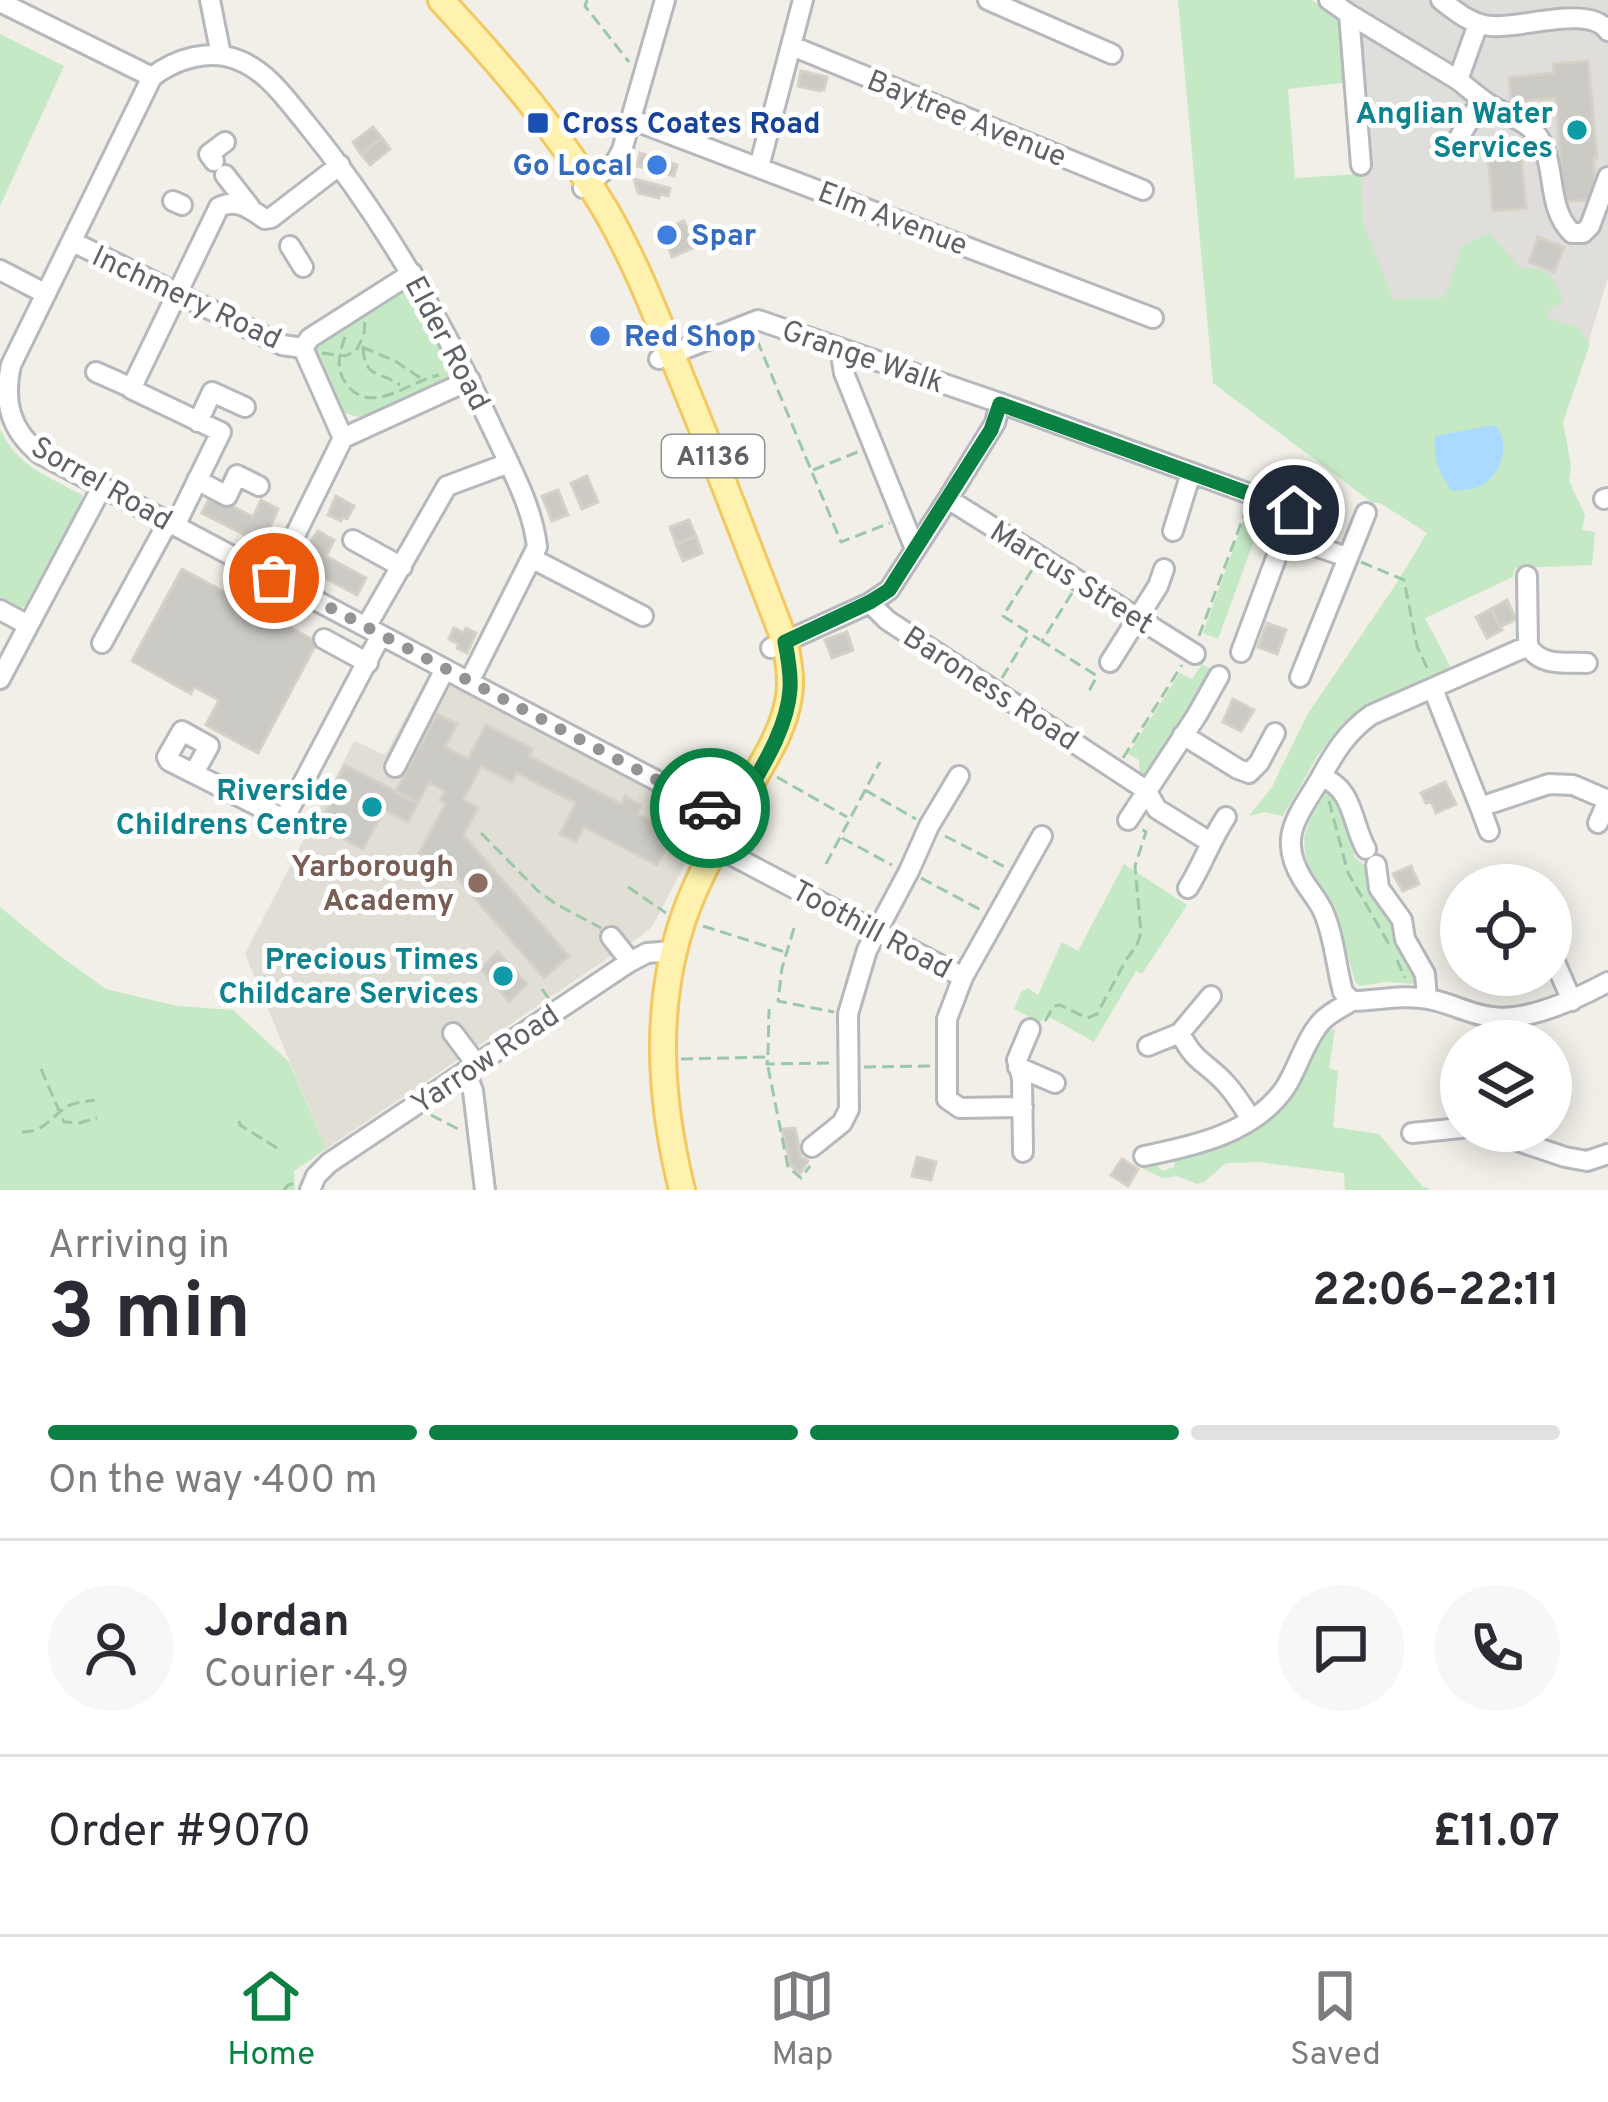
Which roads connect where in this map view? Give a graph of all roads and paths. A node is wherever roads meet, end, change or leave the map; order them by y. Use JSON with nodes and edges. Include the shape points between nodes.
{"nodes":[{"id":1,"x":210,"y":0,"type":"edge"},
{"id":2,"x":441,"y":0,"type":"edge"},
{"id":3,"x":587,"y":0,"type":"edge"},
{"id":4,"x":665,"y":0,"type":"edge"},
{"id":5,"x":803,"y":0,"type":"edge"},
{"id":6,"x":988,"y":0,"type":"edge"},
{"id":7,"x":1329,"y":0,"type":"edge"},
{"id":8,"x":1441,"y":0,"type":"edge"},
{"id":9,"x":8,"y":3,"type":"edge"},
{"id":10,"x":1349,"y":14,"type":"junction"},
{"id":11,"x":1478,"y":24,"type":"junction"},
{"id":12,"x":1608,"y":32,"type":"edge"},
{"id":13,"x":792,"y":46,"type":"junction"},
{"id":14,"x":1112,"y":54,"type":"dead end"},
{"id":15,"x":221,"y":55,"type":"junction"},
{"id":16,"x":646,"y":72,"type":"junction"},
{"id":17,"x":152,"y":77,"type":"junction"},
{"id":18,"x":1458,"y":80,"type":"junction"},
{"id":19,"x":1482,"y":99,"type":"junction"},
{"id":20,"x":633,"y":120,"type":"junction"},
{"id":21,"x":1457,"y":141,"type":"dead end"},
{"id":22,"x":225,"y":142,"type":"dead end"},
{"id":23,"x":340,"y":164,"type":"junction"},
{"id":24,"x":1361,"y":165,"type":"dead end"},
{"id":25,"x":759,"y":167,"type":"junction"},
{"id":26,"x":1608,"y":177,"type":"edge"},
{"id":27,"x":584,"y":187,"type":"junction"},
{"id":28,"x":1143,"y":190,"type":"dead end"},
{"id":29,"x":274,"y":227,"type":"junction"},
{"id":30,"x":73,"y":242,"type":"junction"},
{"id":31,"x":303,"y":267,"type":"dead end"},
{"id":32,"x":0,"y":270,"type":"edge"},
{"id":33,"x":412,"y":272,"type":"junction"},
{"id":34,"x":177,"y":293,"type":"junction"},
{"id":35,"x":46,"y":294,"type":"junction"},
{"id":36,"x":362,"y":316,"type":"junction"},
{"id":37,"x":1153,"y":318,"type":"dead end"},
{"id":38,"x":750,"y":322,"type":"junction"},
{"id":39,"x":351,"y":328,"type":"dead end"},
{"id":40,"x":307,"y":343,"type":"junction"},
{"id":41,"x":362,"y":347,"type":"junction"},
{"id":42,"x":840,"y":347,"type":"junction"},
{"id":43,"x":340,"y":356,"type":"junction"},
{"id":44,"x":665,"y":356,"type":"junction"},
{"id":45,"x":96,"y":372,"type":"dead end"},
{"id":46,"x":466,"y":373,"type":"junction"},
{"id":47,"x":422,"y":380,"type":"junction"},
{"id":48,"x":402,"y":387,"type":"junction"},
{"id":49,"x":132,"y":388,"type":"junction"},
{"id":50,"x":1000,"y":404,"type":"junction"},
{"id":51,"x":245,"y":407,"type":"dead end"},
{"id":52,"x":198,"y":422,"type":"junction"},
{"id":53,"x":343,"y":438,"type":"junction"},
{"id":54,"x":873,"y":446,"type":"junction"},
{"id":55,"x":509,"y":463,"type":"junction"},
{"id":56,"x":812,"y":470,"type":"junction"},
{"id":57,"x":1191,"y":473,"type":"junction"},
{"id":58,"x":197,"y":480,"type":"junction"},
{"id":59,"x":259,"y":486,"type":"dead end"},
{"id":60,"x":102,"y":487,"type":"junction"},
{"id":61,"x":948,"y":499,"type":"junction"},
{"id":62,"x":1366,"y":513,"type":"dead end"},
{"id":63,"x":903,"y":518,"type":"junction"},
{"id":64,"x":171,"y":524,"type":"junction"},
{"id":65,"x":1173,"y":531,"type":"dead end"},
{"id":66,"x":1285,"y":536,"type":"junction"},
{"id":67,"x":353,"y":540,"type":"dead end"},
{"id":68,"x":915,"y":549,"type":"junction"},
{"id":69,"x":1347,"y":556,"type":"junction"},
{"id":70,"x":1040,"y":557,"type":"junction"},
{"id":71,"x":533,"y":559,"type":"junction"},
{"id":72,"x":402,"y":567,"type":"junction"},
{"id":73,"x":1164,"y":569,"type":"dead end"},
{"id":74,"x":1527,"y":576,"type":"dead end"},
{"id":75,"x":274,"y":578,"type":"junction"},
{"id":76,"x":1079,"y":581,"type":"junction"},
{"id":77,"x":870,"y":602,"type":"junction"},
{"id":78,"x":0,"y":610,"type":"edge"},
{"id":79,"x":643,"y":616,"type":"dead end"},
{"id":80,"x":1137,"y":618,"type":"junction"},
{"id":81,"x":28,"y":625,"type":"junction"},
{"id":82,"x":374,"y":631,"type":"junction"},
{"id":83,"x":1029,"y":633,"type":"junction"},
{"id":84,"x":324,"y":639,"type":"dead end"},
{"id":85,"x":1042,"y":641,"type":"junction"},
{"id":86,"x":102,"y":643,"type":"dead end"},
{"id":87,"x":778,"y":645,"type":"junction"},
{"id":88,"x":1528,"y":646,"type":"junction"},
{"id":89,"x":1241,"y":652,"type":"dead end"},
{"id":90,"x":1195,"y":654,"type":"dead end"},
{"id":91,"x":1110,"y":662,"type":"dead end"},
{"id":92,"x":368,"y":663,"type":"junction"},
{"id":93,"x":1587,"y":663,"type":"dead end"},
{"id":94,"x":445,"y":669,"type":"junction"},
{"id":95,"x":1219,"y":676,"type":"dead end"},
{"id":96,"x":1300,"y":677,"type":"dead end"},
{"id":97,"x":0,"y":679,"type":"edge"},
{"id":98,"x":469,"y":682,"type":"junction"},
{"id":99,"x":1435,"y":688,"type":"junction"},
{"id":100,"x":994,"y":690,"type":"junction"},
{"id":101,"x":1091,"y":692,"type":"dead end"},
{"id":102,"x":1274,"y":734,"type":"dead end"},
{"id":103,"x":1183,"y":735,"type":"junction"},
{"id":104,"x":150,"y":738,"type":"dead end"},
{"id":105,"x":172,"y":748,"type":"junction"},
{"id":106,"x":880,"y":762,"type":"dead end"},
{"id":107,"x":394,"y":766,"type":"dead end"},
{"id":108,"x":194,"y":773,"type":"junction"},
{"id":109,"x":748,"y":774,"type":"junction"},
{"id":110,"x":959,"y":776,"type":"dead end"},
{"id":111,"x":1321,"y":777,"type":"junction"},
{"id":112,"x":1147,"y":790,"type":"junction"},
{"id":113,"x":1608,"y":800,"type":"edge"},
{"id":114,"x":704,"y":805,"type":"junction"},
{"id":115,"x":1480,"y":807,"type":"junction"},
{"id":116,"x":1226,"y":817,"type":"dead end"},
{"id":117,"x":850,"y":818,"type":"junction"},
{"id":118,"x":732,"y":820,"type":"junction"},
{"id":119,"x":1128,"y":820,"type":"joint"},
{"id":120,"x":1598,"y":823,"type":"dead end"},
{"id":121,"x":1489,"y":831,"type":"dead end"},
{"id":122,"x":481,"y":833,"type":"dead end"},
{"id":123,"x":1042,"y":836,"type":"dead end"},
{"id":124,"x":841,"y":837,"type":"junction"},
{"id":125,"x":1210,"y":842,"type":"junction"},
{"id":126,"x":716,"y":847,"type":"junction"},
{"id":127,"x":826,"y":864,"type":"dead end"},
{"id":128,"x":908,"y":873,"type":"junction"},
{"id":129,"x":628,"y":886,"type":"dead end"},
{"id":130,"x":1188,"y":888,"type":"dead end"},
{"id":131,"x":996,"y":918,"type":"junction"},
{"id":132,"x":683,"y":921,"type":"junction"},
{"id":133,"x":794,"y":928,"type":"dead end"},
{"id":134,"x":876,"y":931,"type":"junction"},
{"id":135,"x":611,"y":937,"type":"joint"},
{"id":136,"x":674,"y":951,"type":"junction"},
{"id":137,"x":787,"y":953,"type":"junction"},
{"id":138,"x":630,"y":962,"type":"junction"},
{"id":139,"x":963,"y":977,"type":"junction"},
{"id":140,"x":1608,"y":982,"type":"edge"},
{"id":141,"x":1211,"y":996,"type":"dead end"},
{"id":142,"x":1571,"y":996,"type":"edge"},
{"id":143,"x":1427,"y":998,"type":"junction"},
{"id":144,"x":1352,"y":1000,"type":"junction"},
{"id":145,"x":1573,"y":1001,"type":"junction"},
{"id":146,"x":770,"y":1009,"type":"dead end"},
{"id":147,"x":848,"y":1014,"type":"junction"},
{"id":148,"x":1030,"y":1029,"type":"joint"},
{"id":149,"x":453,"y":1033,"type":"dead end"},
{"id":150,"x":1180,"y":1033,"type":"junction"},
{"id":151,"x":1148,"y":1046,"type":"dead end"},
{"id":152,"x":768,"y":1057,"type":"junction"},
{"id":153,"x":661,"y":1061,"type":"junction"},
{"id":154,"x":767,"y":1064,"type":"junction"},
{"id":155,"x":946,"y":1065,"type":"junction"},
{"id":156,"x":848,"y":1066,"type":"junction"},
{"id":157,"x":1018,"y":1067,"type":"junction"},
{"id":158,"x":41,"y":1069,"type":"dead end"},
{"id":159,"x":472,"y":1069,"type":"junction"},
{"id":160,"x":1055,"y":1083,"type":"dead end"},
{"id":161,"x":94,"y":1100,"type":"dead end"},
{"id":162,"x":414,"y":1107,"type":"junction"},
{"id":163,"x":1023,"y":1107,"type":"junction"},
{"id":164,"x":59,"y":1114,"type":"junction"},
{"id":165,"x":97,"y":1118,"type":"dead end"},
{"id":166,"x":1251,"y":1119,"type":"junction"},
{"id":167,"x":239,"y":1121,"type":"dead end"},
{"id":168,"x":1440,"y":1130,"type":"edge"},
{"id":169,"x":22,"y":1132,"type":"dead end"},
{"id":170,"x":1412,"y":1133,"type":"dead end"},
{"id":171,"x":478,"y":1139,"type":"junction"},
{"id":172,"x":812,"y":1147,"type":"joint"},
{"id":173,"x":277,"y":1148,"type":"dead end"},
{"id":174,"x":1023,"y":1152,"type":"dead end"},
{"id":175,"x":1551,"y":1152,"type":"edge"},
{"id":176,"x":1608,"y":1154,"type":"edge"},
{"id":177,"x":1144,"y":1156,"type":"dead end"},
{"id":178,"x":310,"y":1190,"type":"edge"},
{"id":179,"x":484,"y":1190,"type":"edge"},
{"id":180,"x":682,"y":1190,"type":"edge"}],
"edges":[{"from":1,"to":15,"type":"street"},
{"from":2,"to":27,"type":"main road","number":"A1136","via":[[548,122]]},
{"from":3,"to":16,"type":"path","via":[[610,41]]},
{"from":4,"to":16,"type":"street"},
{"from":5,"to":13,"type":"street"},
{"from":6,"to":14,"type":"street"},
{"from":7,"to":10,"type":"street"},
{"from":8,"to":11,"type":"street"},
{"from":9,"to":17,"type":"street"},
{"from":10,"to":18,"type":"street"},
{"from":10,"to":24,"type":"street"},
{"from":11,"to":12,"type":"street","via":[[1598,20]]},
{"from":11,"to":18,"type":"street"},
{"from":13,"to":25,"type":"street"},
{"from":13,"to":28,"type":"street","name":"Baytree Avenue"},
{"from":15,"to":17,"type":"street","via":[[180,61]]},
{"from":15,"to":23,"type":"street","name":"Elder Road","via":[[262,74]]},
{"from":16,"to":20,"type":"street"},
{"from":17,"to":30,"type":"street","name":"Sorrel Road"},
{"from":18,"to":19,"type":"street"},
{"from":19,"to":21,"type":"street"},
{"from":19,"to":26,"type":"street","via":[[1538,136],[1555,206],[1572,233],[1590,226]]},
{"from":20,"to":25,"type":"street","name":"Elm Avenue"},
{"from":20,"to":27,"type":"street","via":[[616,161]]},
{"from":22,"to":29,"type":"street","via":[[209,154]]},
{"from":23,"to":29,"type":"street"},
{"from":23,"to":33,"type":"street","name":"Elder Road"},
{"from":25,"to":37,"type":"street","name":"Elm Avenue"},
{"from":27,"to":44,"type":"main road","number":"A1136","via":[[633,262]]},
{"from":29,"to":31,"type":"street"},
{"from":29,"to":34,"type":"street","via":[[229,202],[191,210]]},
{"from":30,"to":34,"type":"street","name":"Inchmery Road"},
{"from":30,"to":35,"type":"street","name":"Sorrel Road"},
{"from":32,"to":35,"type":"street"},
{"from":33,"to":36,"type":"street"},
{"from":33,"to":46,"type":"street","name":"Elder Road"},
{"from":34,"to":40,"type":"street","name":"Inchmery Road","via":[[282,345]]},
{"from":34,"to":49,"type":"street"},
{"from":35,"to":60,"type":"street","name":"Sorrel Road","via":[[11,365],[11,418],[28,445]]},
{"from":36,"to":40,"type":"street"},
{"from":36,"to":41,"type":"path"},
{"from":38,"to":42,"type":"street","name":"Grange Walk"},
{"from":38,"to":44,"type":"street","name":"Grange Walk"},
{"from":38,"to":56,"type":"path"},
{"from":39,"to":43,"type":"path"},
{"from":40,"to":43,"type":"path"},
{"from":40,"to":53,"type":"street"},
{"from":41,"to":43,"type":"path"},
{"from":41,"to":47,"type":"path"},
{"from":41,"to":48,"type":"path","via":[[373,374]]},
{"from":42,"to":50,"type":"street","name":"Grange Walk"},
{"from":42,"to":54,"type":"street"},
{"from":43,"to":48,"type":"path","via":[[344,380],[362,398]]},
{"from":44,"to":87,"type":"main road","number":"A1136"},
{"from":45,"to":49,"type":"street"},
{"from":46,"to":47,"type":"path"},
{"from":46,"to":53,"type":"street"},
{"from":46,"to":55,"type":"street","name":"Elder Road"},
{"from":47,"to":48,"type":"path"},
{"from":49,"to":52,"type":"street"},
{"from":50,"to":57,"type":"street","name":"Grange Walk"},
{"from":50,"to":61,"type":"street"},
{"from":51,"to":52,"type":"street","via":[[212,392]]},
{"from":52,"to":58,"type":"street","via":[[220,432]]},
{"from":53,"to":75,"type":"street"},
{"from":54,"to":56,"type":"path"},
{"from":54,"to":63,"type":"street"},
{"from":55,"to":71,"type":"street","name":"Elder Road","via":[[533,524]]},
{"from":55,"to":72,"type":"street","via":[[447,486]]},
{"from":56,"to":63,"type":"path","via":[[841,542]]},
{"from":57,"to":65,"type":"street"},
{"from":57,"to":66,"type":"street","name":"Grange Walk","via":[[1297,501]]},
{"from":58,"to":59,"type":"street","via":[[227,496],[237,475]]},
{"from":58,"to":64,"type":"street"},
{"from":60,"to":64,"type":"street","name":"Sorrel Road"},
{"from":60,"to":81,"type":"street"},
{"from":61,"to":68,"type":"street"},
{"from":61,"to":70,"type":"street","name":"Marcus Street"},
{"from":62,"to":69,"type":"street"},
{"from":63,"to":68,"type":"street"},
{"from":64,"to":75,"type":"street","name":"Sorrel Road"},
{"from":64,"to":86,"type":"street"},
{"from":66,"to":69,"type":"street"},
{"from":66,"to":89,"type":"street"},
{"from":67,"to":72,"type":"street"},
{"from":68,"to":77,"type":"street","via":[[889,590]]},
{"from":69,"to":96,"type":"street"},
{"from":69,"to":99,"type":"path","via":[[1404,580]]},
{"from":70,"to":76,"type":"street","name":"Marcus Street"},
{"from":70,"to":83,"type":"path","via":[[1003,616]]},
{"from":71,"to":79,"type":"street"},
{"from":71,"to":98,"type":"street"},
{"from":72,"to":82,"type":"street"},
{"from":73,"to":80,"type":"street"},
{"from":74,"to":88,"type":"street"},
{"from":75,"to":82,"type":"street","name":"Sorrel Road"},
{"from":76,"to":80,"type":"street","name":"Marcus Street"},
{"from":76,"to":85,"type":"path"},
{"from":77,"to":87,"type":"street"},
{"from":77,"to":100,"type":"street","name":"Baroness Road"},
{"from":78,"to":81,"type":"street"},
{"from":80,"to":90,"type":"street","name":"Marcus Street"},
{"from":80,"to":91,"type":"street"},
{"from":81,"to":97,"type":"street"},
{"from":82,"to":92,"type":"street"},
{"from":82,"to":94,"type":"street","name":"Sorrel Road"},
{"from":83,"to":85,"type":"path"},
{"from":83,"to":100,"type":"path"},
{"from":84,"to":92,"type":"street"},
{"from":85,"to":101,"type":"path","via":[[1097,676]]},
{"from":87,"to":109,"type":"main road","number":"A1136","via":[[790,667],[790,692],[778,734]]},
{"from":88,"to":93,"type":"street","via":[[1545,662]]},
{"from":88,"to":99,"type":"street"},
{"from":92,"to":108,"type":"street","via":[[286,818]]},
{"from":94,"to":98,"type":"street","name":"Sorrel Road"},
{"from":94,"to":107,"type":"street"},
{"from":95,"to":103,"type":"street"},
{"from":98,"to":114,"type":"street","name":"Sorrel Road"},
{"from":99,"to":111,"type":"street","via":[[1352,728]]},
{"from":99,"to":115,"type":"street"},
{"from":100,"to":112,"type":"street","name":"Baroness Road"},
{"from":102,"to":103,"type":"street","via":[[1249,773]]},
{"from":103,"to":112,"type":"street"},
{"from":104,"to":105,"type":"street"},
{"from":105,"to":108,"type":"street","via":[[167,759]]},
{"from":105,"to":108,"type":"street","via":[[182,731],[208,743]]},
{"from":106,"to":117,"type":"path"},
{"from":109,"to":114,"type":"path","via":[[711,789]]},
{"from":109,"to":117,"type":"path"},
{"from":109,"to":118,"type":"main road","number":"A1136"},
{"from":110,"to":128,"type":"street"},
{"from":111,"to":143,"type":"street","via":[[1350,801],[1379,889],[1426,974]]},
{"from":111,"to":144,"type":"street","via":[[1298,811],[1291,854],[1323,910],[1343,992]]},
{"from":112,"to":119,"type":"street"},
{"from":112,"to":125,"type":"street","name":"Baroness Road","via":[[1157,809]]},
{"from":113,"to":115,"type":"street","via":[[1549,784]]},
{"from":113,"to":120,"type":"street"},
{"from":114,"to":118,"type":"street","name":"Sorrel Road"},
{"from":115,"to":121,"type":"street"},
{"from":116,"to":125,"type":"street"},
{"from":117,"to":124,"type":"path"},
{"from":118,"to":126,"type":"main road","number":"A1136"},
{"from":119,"to":148,"type":"path","via":[[1146,832],[1135,866],[1137,945],[1097,1014],[1054,1006],[1041,1028]]},
{"from":122,"to":135,"type":"path","via":[[538,891]]},
{"from":123,"to":131,"type":"street"},
{"from":124,"to":127,"type":"path"},
{"from":124,"to":128,"type":"path"},
{"from":125,"to":130,"type":"street"},
{"from":126,"to":132,"type":"main road","number":"A1136"},
{"from":126,"to":134,"type":"street","name":"Toothill Road"},
{"from":128,"to":131,"type":"path"},
{"from":128,"to":134,"type":"street"},
{"from":129,"to":132,"type":"path"},
{"from":131,"to":139,"type":"street"},
{"from":132,"to":136,"type":"main road","number":"A1136"},
{"from":132,"to":137,"type":"path"},
{"from":133,"to":137,"type":"path"},
{"from":134,"to":139,"type":"street","name":"Toothill Road"},
{"from":134,"to":147,"type":"street"},
{"from":135,"to":138,"type":"street"},
{"from":136,"to":138,"type":"street","name":"Yarrow Road"},
{"from":136,"to":153,"type":"main road","number":"A1136"},
{"from":137,"to":147,"type":"path","via":[[778,1001]]},
{"from":138,"to":159,"type":"street","name":"Yarrow Road"},
{"from":139,"to":155,"type":"street","via":[[946,1019]]},
{"from":140,"to":145,"type":"street"},
{"from":141,"to":150,"type":"street"},
{"from":142,"to":145,"type":"street"},
{"from":143,"to":144,"type":"street"},
{"from":143,"to":145,"type":"street","via":[[1491,1026]]},
{"from":144,"to":166,"type":"street","via":[[1320,1023],[1286,1087]]},
{"from":146,"to":152,"type":"path"},
{"from":147,"to":156,"type":"street"},
{"from":148,"to":157,"type":"street"},
{"from":149,"to":159,"type":"street"},
{"from":150,"to":151,"type":"street"},
{"from":150,"to":166,"type":"street"},
{"from":152,"to":153,"type":"path"},
{"from":152,"to":154,"type":"path"},
{"from":153,"to":180,"type":"main road","number":"A1136"},
{"from":154,"to":156,"type":"path"},
{"from":154,"to":172,"type":"path","via":[[788,1167],[801,1178]]},
{"from":155,"to":156,"type":"path"},
{"from":155,"to":163,"type":"street","via":[[947,1099],[959,1108]]},
{"from":156,"to":172,"type":"street","via":[[849,1109]]},
{"from":157,"to":160,"type":"street"},
{"from":157,"to":163,"type":"street"},
{"from":158,"to":164,"type":"path"},
{"from":159,"to":162,"type":"street","name":"Yarrow Road"},
{"from":159,"to":171,"type":"street"},
{"from":161,"to":164,"type":"path"},
{"from":162,"to":171,"type":"path"},
{"from":162,"to":178,"type":"street","name":"Yarrow Road","via":[[329,1163]]},
{"from":163,"to":174,"type":"street"},
{"from":164,"to":165,"type":"path","via":[[70,1124]]},
{"from":164,"to":169,"type":"path","via":[[44,1128]]},
{"from":166,"to":177,"type":"street"},
{"from":167,"to":173,"type":"path"},
{"from":168,"to":170,"type":"street"},
{"from":171,"to":179,"type":"street"},
{"from":175,"to":176,"type":"street","via":[[1587,1161]]}]}
